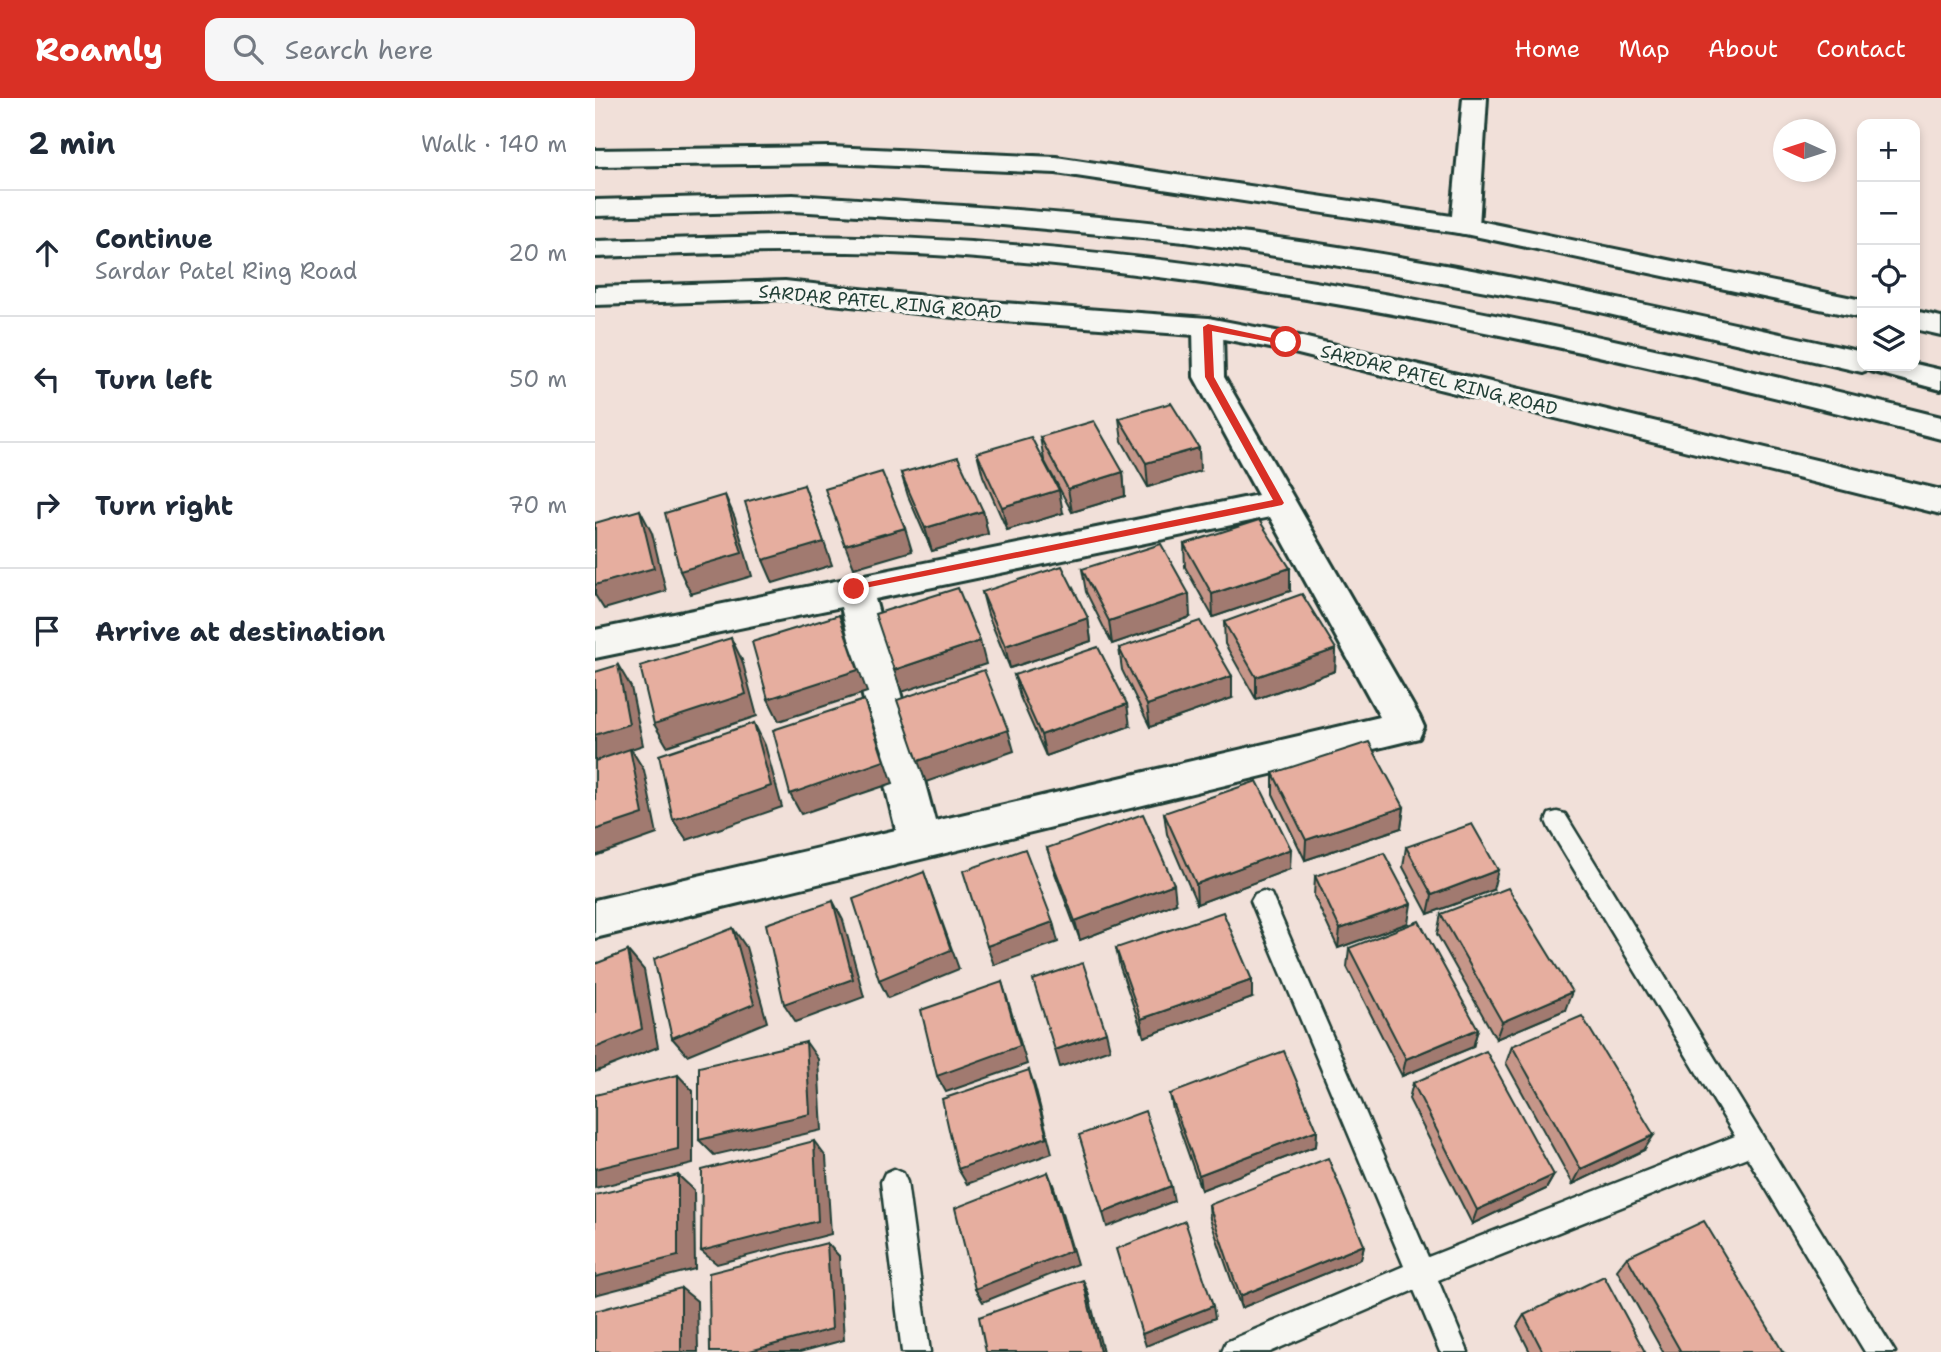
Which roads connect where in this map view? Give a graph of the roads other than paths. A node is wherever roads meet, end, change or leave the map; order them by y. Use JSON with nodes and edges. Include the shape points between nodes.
{"nodes":[{"id":1,"x":1475,"y":98,"type":"edge"},
{"id":2,"x":595,"y":158,"type":"edge"},
{"id":3,"x":595,"y":208,"type":"edge"},
{"id":4,"x":1465,"y":226,"type":"junction"},
{"id":5,"x":595,"y":249,"type":"edge"},
{"id":6,"x":595,"y":296,"type":"edge"},
{"id":7,"x":1857,"y":308,"type":"edge"},
{"id":8,"x":1920,"y":321,"type":"edge"},
{"id":9,"x":1941,"y":326,"type":"edge"},
{"id":10,"x":1208,"y":327,"type":"junction"},
{"id":11,"x":1857,"y":361,"type":"edge"},
{"id":12,"x":1901,"y":371,"type":"edge"},
{"id":13,"x":1941,"y":380,"type":"edge"},
{"id":14,"x":1941,"y":428,"type":"edge"},
{"id":15,"x":1941,"y":502,"type":"edge"},
{"id":16,"x":1279,"y":503,"type":"junction"},
{"id":17,"x":854,"y":589,"type":"junction"},
{"id":18,"x":595,"y":644,"type":"edge"},
{"id":19,"x":1557,"y":821,"type":"dead end"},
{"id":20,"x":920,"y":842,"type":"junction"},
{"id":21,"x":1263,"y":901,"type":"dead end"},
{"id":22,"x":595,"y":919,"type":"edge"},
{"id":23,"x":1753,"y":1142,"type":"junction"},
{"id":24,"x":894,"y":1182,"type":"dead end"},
{"id":25,"x":1419,"y":1274,"type":"junction"},
{"id":26,"x":916,"y":1352,"type":"edge"},
{"id":27,"x":1237,"y":1352,"type":"edge"},
{"id":28,"x":1454,"y":1352,"type":"edge"},
{"id":29,"x":1881,"y":1352,"type":"edge"}],
"edges":[{"from":1,"to":4,"type":"main road"},
{"from":2,"to":4,"type":"main road","via":[[830,155],[1056,165]]},
{"from":3,"to":11,"type":"main road","via":[[793,203],[1185,234],[1577,298]]},
{"from":4,"to":7,"type":"main road"},
{"from":5,"to":14,"type":"main road","via":[[765,243],[950,248],[1155,267],[1564,338],[1735,375]]},
{"from":6,"to":10,"type":"main road","name":"SARDAR PATEL RING ROAD","via":[[785,290],[963,310]]},
{"from":8,"to":9,"type":"main road"},
{"from":10,"to":15,"type":"main road","name":"SARDAR PATEL RING ROAD","via":[[1286,342]]},
{"from":10,"to":16,"type":"main road","via":[[1209,377]]},
{"from":12,"to":13,"type":"main road"},
{"from":16,"to":17,"type":"main road"},
{"from":16,"to":20,"type":"main road","via":[[1405,727]]},
{"from":17,"to":18,"type":"main road"},
{"from":17,"to":20,"type":"main road"},
{"from":19,"to":23,"type":"lane"},
{"from":20,"to":22,"type":"main road"},
{"from":21,"to":25,"type":"lane"},
{"from":23,"to":25,"type":"lane"},
{"from":23,"to":29,"type":"lane"},
{"from":24,"to":26,"type":"lane"},
{"from":25,"to":27,"type":"lane"},
{"from":25,"to":28,"type":"lane"}]}
